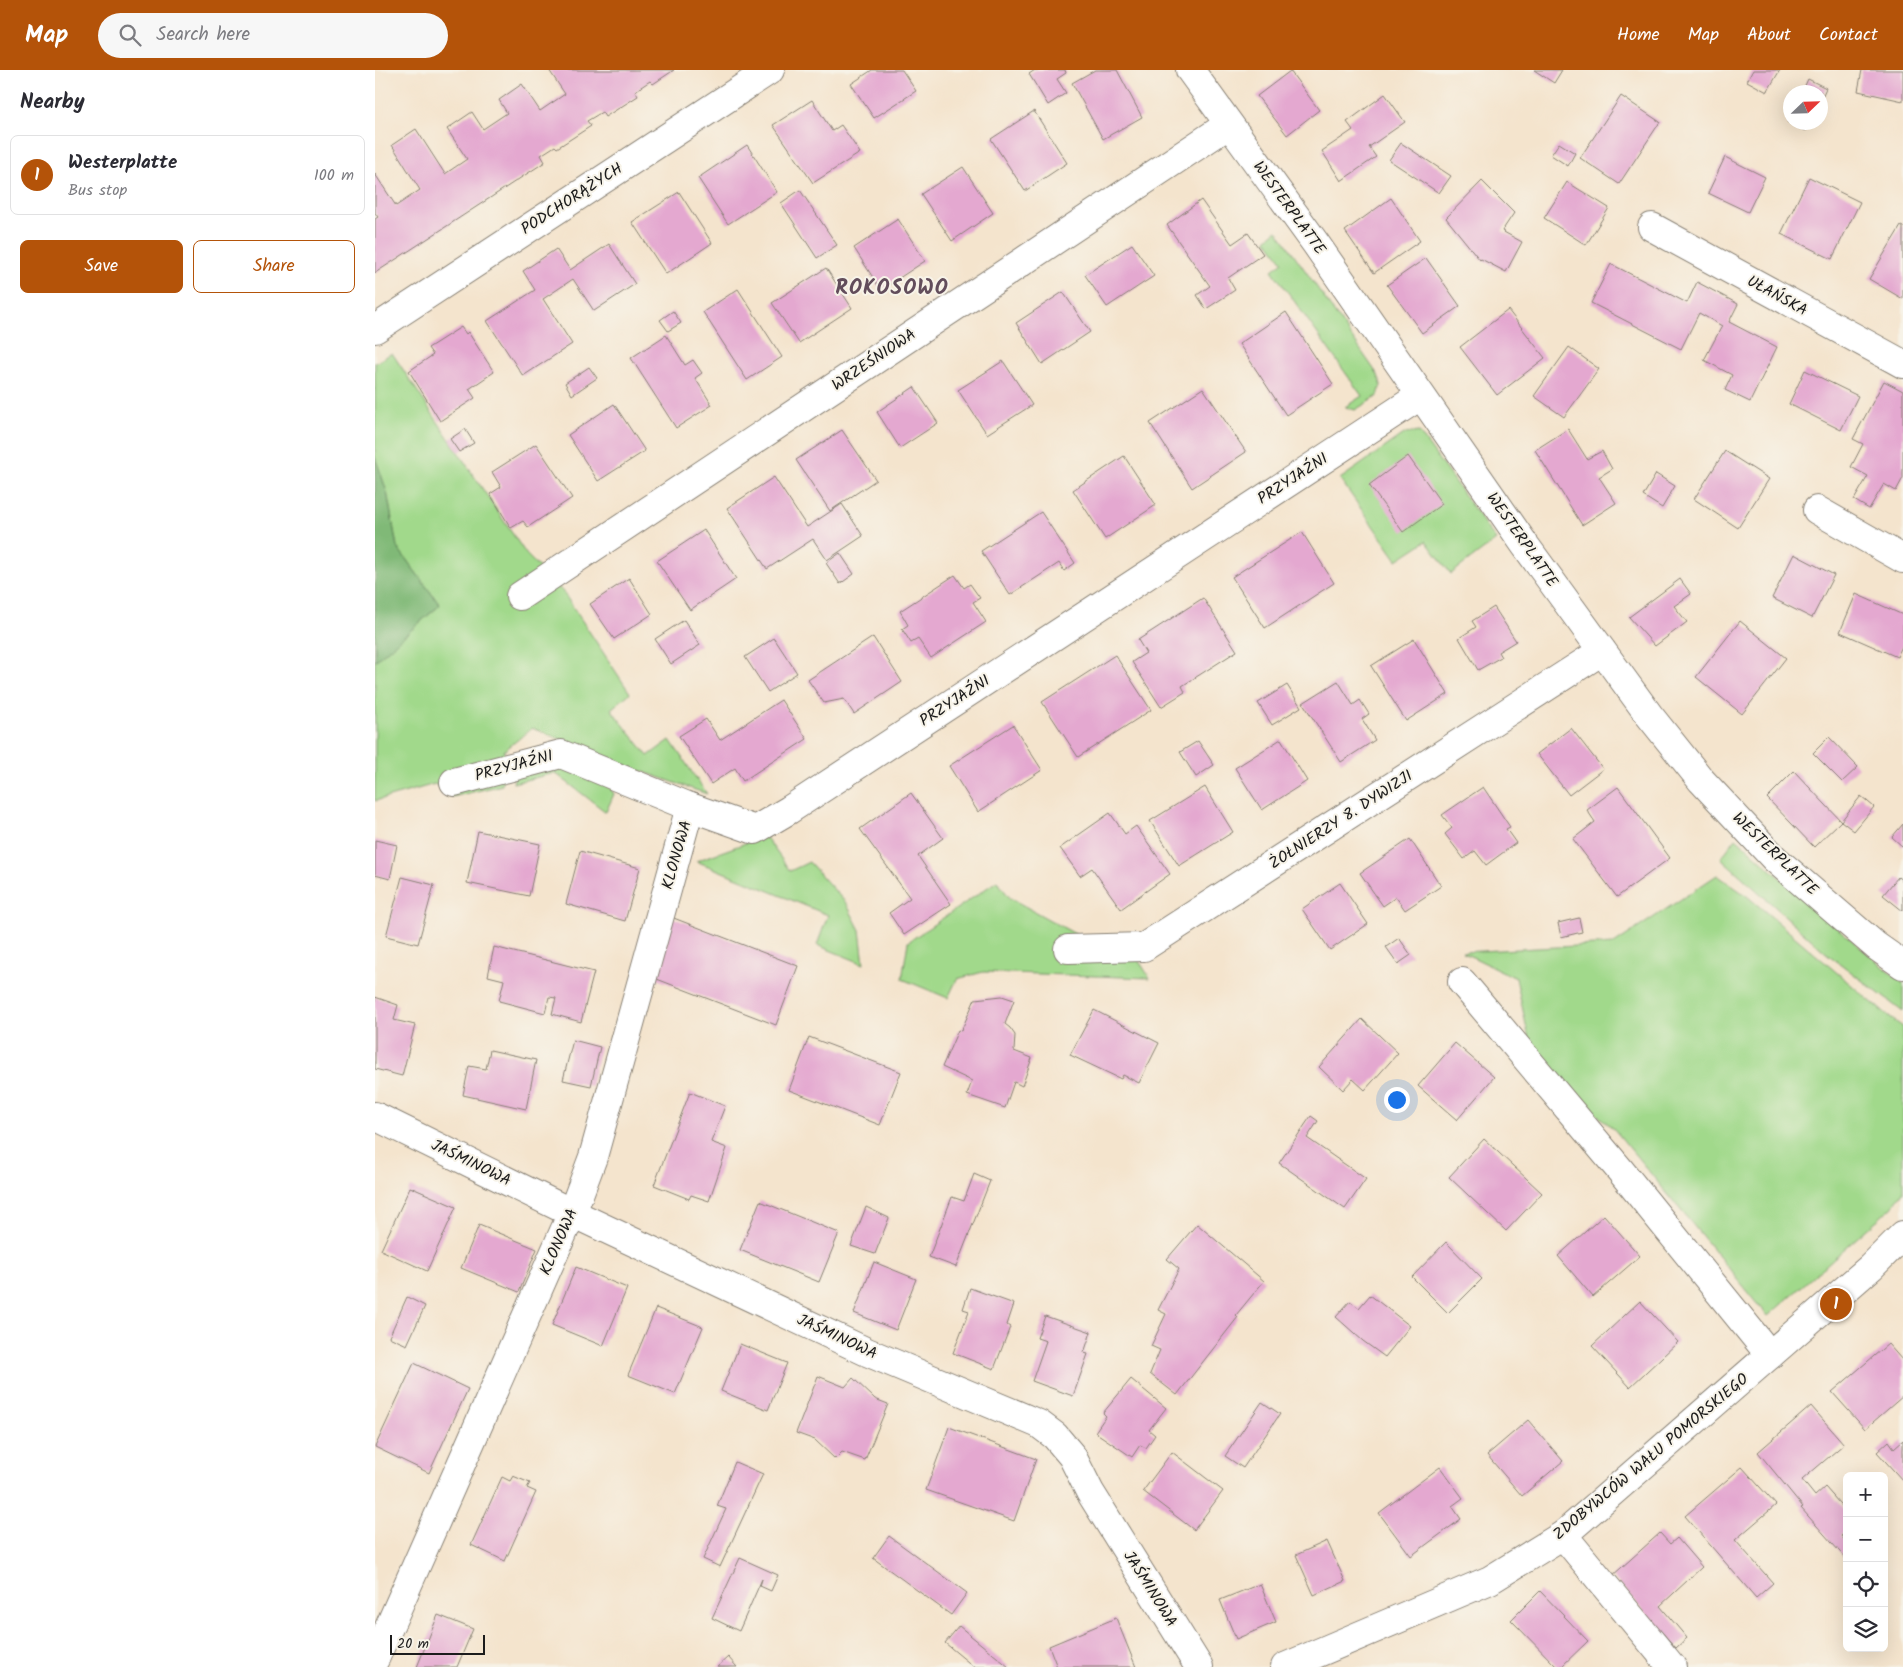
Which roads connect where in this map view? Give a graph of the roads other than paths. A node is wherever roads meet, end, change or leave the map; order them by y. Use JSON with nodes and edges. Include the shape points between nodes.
{"nodes":[{"id":1,"x":770,"y":70,"type":"edge"},
{"id":2,"x":1190,"y":70,"type":"edge"},
{"id":3,"x":1228,"y":124,"type":"junction"},
{"id":4,"x":1652,"y":226,"type":"dead end"},
{"id":5,"x":375,"y":328,"type":"edge"},
{"id":6,"x":1903,"y":364,"type":"edge"},
{"id":7,"x":1420,"y":396,"type":"junction"},
{"id":8,"x":1817,"y":510,"type":"dead end"},
{"id":9,"x":1903,"y":559,"type":"edge"},
{"id":10,"x":520,"y":596,"type":"dead end"},
{"id":11,"x":1602,"y":651,"type":"junction"},
{"id":12,"x":454,"y":782,"type":"dead end"},
{"id":13,"x":690,"y":807,"type":"junction"},
{"id":14,"x":1068,"y":949,"type":"dead end"},
{"id":15,"x":1903,"y":965,"type":"edge"},
{"id":16,"x":1463,"y":982,"type":"dead end"},
{"id":17,"x":375,"y":1116,"type":"edge"},
{"id":18,"x":572,"y":1213,"type":"junction"},
{"id":19,"x":1903,"y":1235,"type":"edge"},
{"id":20,"x":1770,"y":1355,"type":"junction"},
{"id":21,"x":1563,"y":1535,"type":"junction"},
{"id":22,"x":375,"y":1659,"type":"edge"},
{"id":23,"x":1199,"y":1667,"type":"edge"},
{"id":24,"x":1285,"y":1667,"type":"edge"},
{"id":25,"x":1672,"y":1667,"type":"edge"}],
"edges":[{"from":1,"to":5,"type":"street","name":"PODCHORĄŻYCH"},
{"from":2,"to":3,"type":"street","name":"WESTERPLATTE"},
{"from":3,"to":7,"type":"street","name":"WESTERPLATTE","via":[[1317,244]]},
{"from":3,"to":10,"type":"street","name":"WRZEŚNIOWA"},
{"from":4,"to":6,"type":"street","name":"UŁAŃSKA"},
{"from":7,"to":11,"type":"street","name":"WESTERPLATTE"},
{"from":7,"to":13,"type":"street","name":"PRZYJAŹNI","via":[[755,830]]},
{"from":8,"to":9,"type":"street"},
{"from":11,"to":14,"type":"street","name":"ŻOŁNIERZY 8. DYWIZJI","via":[[1144,947]]},
{"from":11,"to":15,"type":"street","name":"WESTERPLATTE","via":[[1701,780],[1775,859],[1876,946]]},
{"from":12,"to":13,"type":"street","name":"PRZYJAŹNI","via":[[561,754]]},
{"from":13,"to":18,"type":"street","name":"KLONOWA","via":[[593,1158]]},
{"from":16,"to":20,"type":"street"},
{"from":17,"to":18,"type":"street","name":"JAŚMINOWA"},
{"from":18,"to":22,"type":"street","name":"KLONOWA"},
{"from":18,"to":23,"type":"street","name":"JAŚMINOWA","via":[[867,1352],[1039,1424],[1055,1436],[1072,1456],[1095,1500]]},
{"from":19,"to":20,"type":"street","name":"ZDOBYWCÓW WAŁU POMORSKIEGO"},
{"from":20,"to":21,"type":"street","name":"ZDOBYWCÓW WAŁU POMORSKIEGO"},
{"from":21,"to":24,"type":"street","name":"ZDOBYWCÓW WAŁU POMORSKIEGO","via":[[1490,1580]]},
{"from":21,"to":25,"type":"street"}]}
